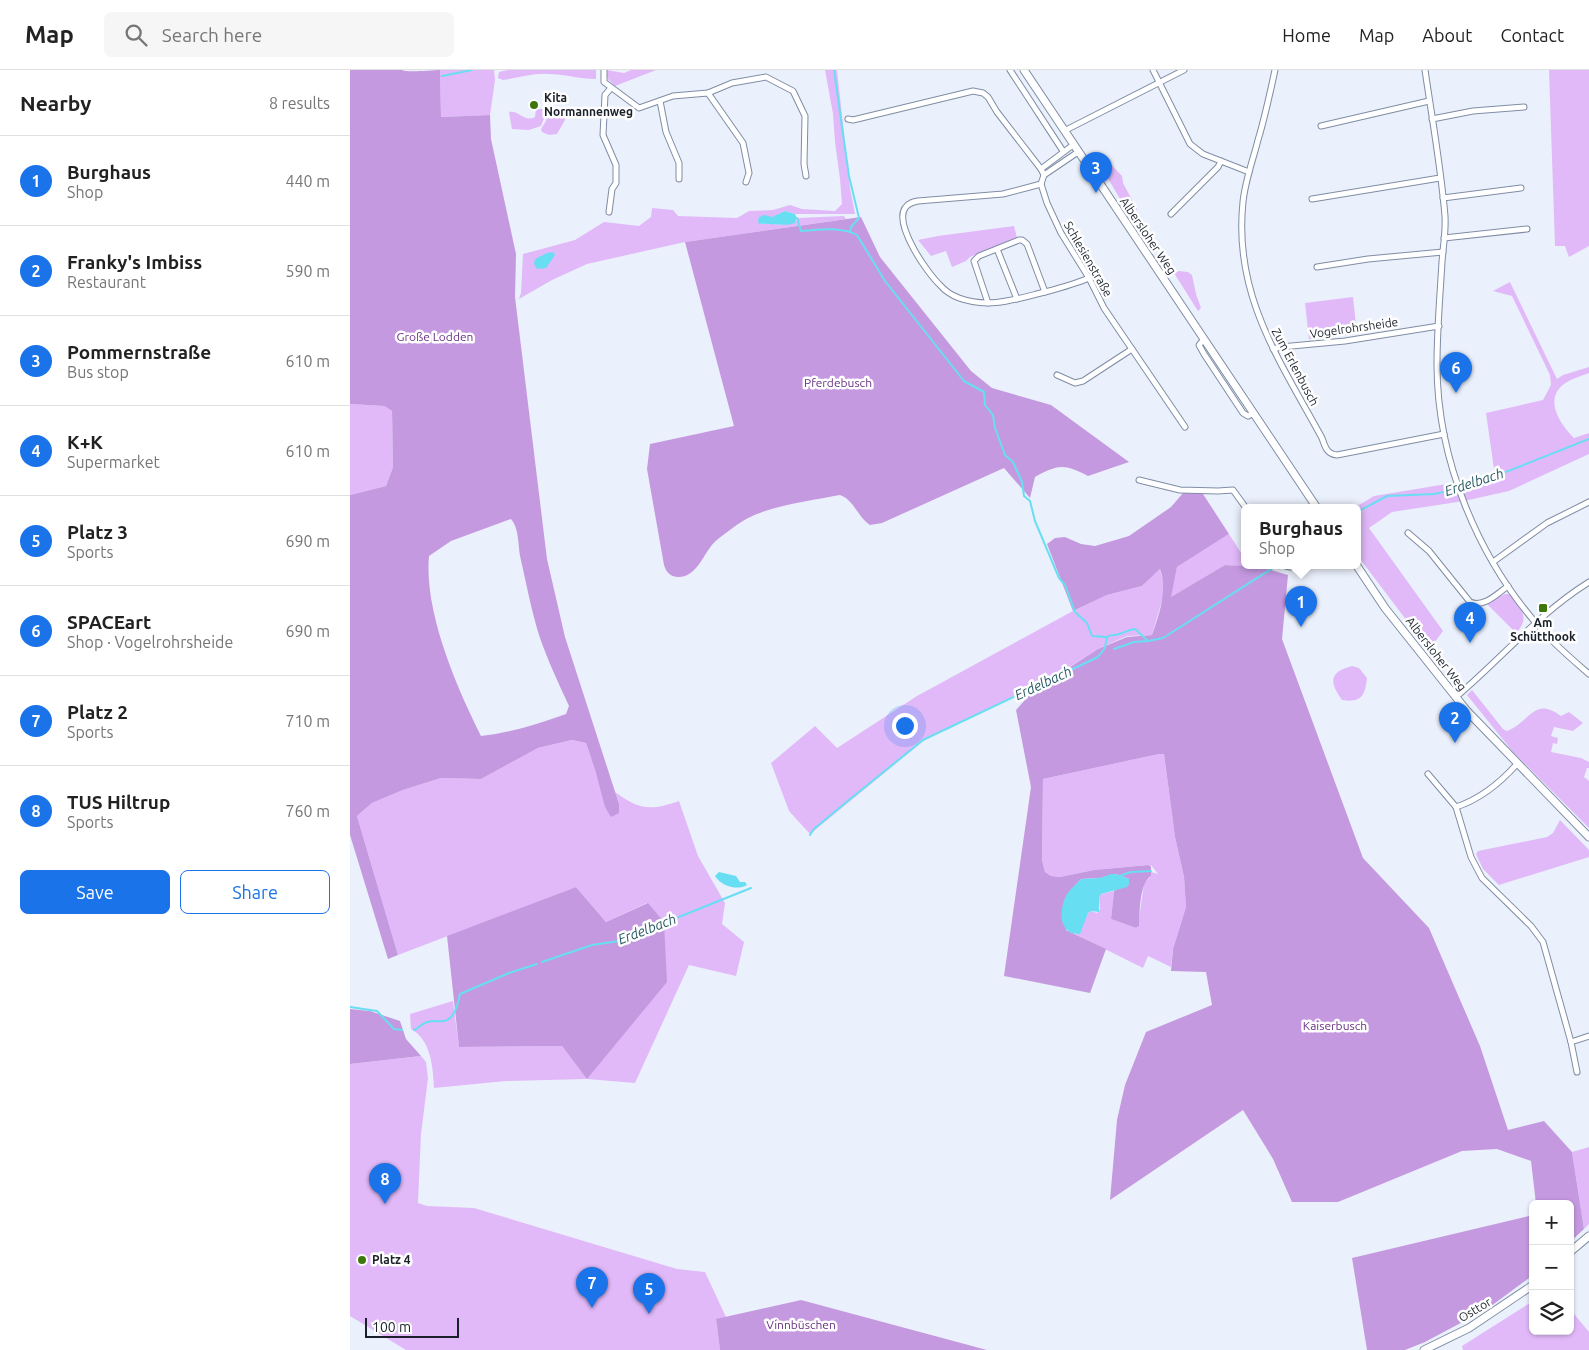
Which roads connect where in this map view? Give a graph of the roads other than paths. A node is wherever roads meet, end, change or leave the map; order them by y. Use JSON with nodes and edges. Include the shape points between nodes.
{"nodes":[{"id":1,"x":604,"y":70,"type":"edge"},
{"id":2,"x":1010,"y":70,"type":"edge"},
{"id":3,"x":1024,"y":70,"type":"edge"},
{"id":4,"x":1153,"y":70,"type":"edge"},
{"id":5,"x":1184,"y":70,"type":"edge"},
{"id":6,"x":1275,"y":70,"type":"edge"},
{"id":7,"x":1424,"y":70,"type":"edge"},
{"id":8,"x":1159,"y":83,"type":"junction"},
{"id":9,"x":610,"y":88,"type":"junction"},
{"id":10,"x":708,"y":93,"type":"junction"},
{"id":11,"x":660,"y":101,"type":"junction"},
{"id":12,"x":1429,"y":101,"type":"junction"},
{"id":13,"x":1524,"y":107,"type":"dead end"},
{"id":14,"x":848,"y":119,"type":"dead end"},
{"id":15,"x":1432,"y":119,"type":"junction"},
{"id":16,"x":1321,"y":126,"type":"dead end"},
{"id":17,"x":1064,"y":130,"type":"junction"},
{"id":18,"x":1073,"y":144,"type":"junction"},
{"id":19,"x":1063,"y":151,"type":"junction"},
{"id":20,"x":1078,"y":152,"type":"junction"},
{"id":21,"x":1221,"y":161,"type":"junction"},
{"id":22,"x":1041,"y":169,"type":"junction"},
{"id":23,"x":1249,"y":172,"type":"junction"},
{"id":24,"x":1044,"y":175,"type":"junction"},
{"id":25,"x":806,"y":176,"type":"dead end"},
{"id":26,"x":1440,"y":178,"type":"junction"},
{"id":27,"x":679,"y":179,"type":"dead end"},
{"id":28,"x":746,"y":182,"type":"dead end"},
{"id":29,"x":1041,"y":184,"type":"junction"},
{"id":30,"x":1521,"y":188,"type":"dead end"},
{"id":31,"x":1442,"y":198,"type":"junction"},
{"id":32,"x":1312,"y":199,"type":"dead end"},
{"id":33,"x":609,"y":212,"type":"dead end"},
{"id":34,"x":1171,"y":214,"type":"dead end"},
{"id":35,"x":1528,"y":229,"type":"dead end"},
{"id":36,"x":1444,"y":238,"type":"junction"},
{"id":37,"x":998,"y":249,"type":"junction"},
{"id":38,"x":1443,"y":252,"type":"junction"},
{"id":39,"x":1317,"y":267,"type":"dead end"},
{"id":40,"x":1089,"y":278,"type":"junction"},
{"id":41,"x":1045,"y":292,"type":"junction"},
{"id":42,"x":1016,"y":299,"type":"junction"},
{"id":43,"x":988,"y":303,"type":"junction"},
{"id":44,"x":1438,"y":326,"type":"junction"},
{"id":45,"x":1132,"y":349,"type":"junction"},
{"id":46,"x":1273,"y":349,"type":"junction"},
{"id":47,"x":1056,"y":375,"type":"dead end"},
{"id":48,"x":1185,"y":427,"type":"dead end"},
{"id":49,"x":1444,"y":434,"type":"junction"},
{"id":50,"x":1139,"y":480,"type":"dead end"},
{"id":51,"x":1589,"y":502,"type":"edge"},
{"id":52,"x":1243,"y":504,"type":"edge"},
{"id":53,"x":1315,"y":504,"type":"edge"},
{"id":54,"x":1408,"y":533,"type":"dead end"},
{"id":55,"x":1493,"y":562,"type":"junction"},
{"id":56,"x":1359,"y":569,"type":"edge"},
{"id":57,"x":1589,"y":582,"type":"edge"},
{"id":58,"x":1508,"y":586,"type":"junction"},
{"id":59,"x":1535,"y":622,"type":"junction"},
{"id":60,"x":1589,"y":674,"type":"edge"},
{"id":61,"x":1456,"y":697,"type":"junction"},
{"id":62,"x":1517,"y":764,"type":"junction"},
{"id":63,"x":1428,"y":774,"type":"dead end"},
{"id":64,"x":1456,"y":807,"type":"junction"},
{"id":65,"x":1589,"y":837,"type":"edge"},
{"id":66,"x":1589,"y":1036,"type":"edge"},
{"id":67,"x":1571,"y":1042,"type":"junction"},
{"id":68,"x":1578,"y":1072,"type":"dead end"},
{"id":69,"x":1589,"y":1236,"type":"edge"},
{"id":70,"x":1574,"y":1249,"type":"edge"},
{"id":71,"x":1529,"y":1288,"type":"edge"},
{"id":72,"x":1425,"y":1350,"type":"edge"}],
"edges":[{"from":1,"to":9,"type":"street","via":[[604,82]]},
{"from":2,"to":19,"type":"street"},
{"from":3,"to":17,"type":"main road","name":"Albersloher Weg"},
{"from":4,"to":8,"type":"street"},
{"from":5,"to":8,"type":"street"},
{"from":6,"to":23,"type":"street","name":"Zum Erlenbusch"},
{"from":7,"to":12,"type":"street"},
{"from":8,"to":17,"type":"street"},
{"from":8,"to":21,"type":"street","via":[[1190,144],[1203,154]]},
{"from":9,"to":11,"type":"street","via":[[639,108]]},
{"from":9,"to":33,"type":"street","via":[[605,95],[603,135],[616,165],[616,184],[612,189]]},
{"from":10,"to":11,"type":"street","via":[[673,96]]},
{"from":10,"to":25,"type":"street","via":[[732,82],[766,77],[793,91],[805,116]]},
{"from":10,"to":28,"type":"street","via":[[743,143],[748,173]]},
{"from":11,"to":27,"type":"street","via":[[666,132],[679,163]]},
{"from":12,"to":15,"type":"street"},
{"from":12,"to":16,"type":"street"},
{"from":13,"to":15,"type":"street","via":[[1473,111]]},
{"from":14,"to":22,"type":"street","via":[[865,118],[973,91],[983,93]]},
{"from":15,"to":26,"type":"street"},
{"from":17,"to":18,"type":"main road","name":"Albersloher Weg"},
{"from":18,"to":19,"type":"street"},
{"from":18,"to":20,"type":"main road","name":"Albersloher Weg"},
{"from":19,"to":22,"type":"street"},
{"from":20,"to":24,"type":"street"},
{"from":20,"to":53,"type":"main road","name":"Albersloher Weg"},
{"from":21,"to":23,"type":"street"},
{"from":21,"to":34,"type":"street"},
{"from":22,"to":24,"type":"street"},
{"from":23,"to":46,"type":"street","name":"Zum Erlenbusch","via":[[1243,201],[1243,251],[1251,297]]},
{"from":24,"to":29,"type":"street"},
{"from":26,"to":31,"type":"street"},
{"from":26,"to":32,"type":"street"},
{"from":29,"to":40,"type":"street","name":"Schlesienstraße","via":[[1061,233]]},
{"from":29,"to":43,"type":"street","via":[[1003,194],[927,199],[911,203],[904,209],[902,216],[906,232],[938,284],[959,298]]},
{"from":30,"to":31,"type":"street"},
{"from":31,"to":36,"type":"street"},
{"from":35,"to":36,"type":"street"},
{"from":36,"to":38,"type":"street"},
{"from":37,"to":41,"type":"street","via":[[1024,241]]},
{"from":37,"to":42,"type":"street"},
{"from":37,"to":43,"type":"street","via":[[974,261]]},
{"from":38,"to":39,"type":"street"},
{"from":38,"to":44,"type":"street"},
{"from":40,"to":41,"type":"street"},
{"from":40,"to":45,"type":"street","name":"Schlesienstraße","via":[[1104,308]]},
{"from":41,"to":42,"type":"street"},
{"from":42,"to":43,"type":"street"},
{"from":44,"to":46,"type":"street","name":"Vogelrohrsheide"},
{"from":44,"to":49,"type":"street","via":[[1438,399]]},
{"from":45,"to":47,"type":"street","via":[[1082,381],[1075,382]]},
{"from":45,"to":48,"type":"street","name":"Schlesienstraße"},
{"from":46,"to":49,"type":"street","name":"Zum Erlenbusch","via":[[1327,451],[1332,454]]},
{"from":49,"to":55,"type":"street","via":[[1461,496]]},
{"from":50,"to":52,"type":"street","via":[[1180,490],[1233,490]]},
{"from":51,"to":55,"type":"street","via":[[1547,522]]},
{"from":54,"to":58,"type":"street","via":[[1429,551],[1470,602],[1484,602]]},
{"from":55,"to":58,"type":"street"},
{"from":56,"to":61,"type":"main road","name":"Albersloher Weg","via":[[1385,608]]},
{"from":57,"to":59,"type":"street"},
{"from":58,"to":59,"type":"street"},
{"from":59,"to":60,"type":"street"},
{"from":59,"to":61,"type":"street"},
{"from":61,"to":62,"type":"main road","name":"Albersloher Weg"},
{"from":62,"to":64,"type":"street","via":[[1473,802]]},
{"from":62,"to":65,"type":"main road","name":"Albersloher Weg"},
{"from":63,"to":64,"type":"street"},
{"from":64,"to":67,"type":"street","via":[[1482,878],[1543,942]]},
{"from":66,"to":67,"type":"street"},
{"from":67,"to":68,"type":"street"},
{"from":69,"to":70,"type":"main road"},
{"from":71,"to":72,"type":"main road","name":"Osttor","via":[[1469,1328]]}]}
